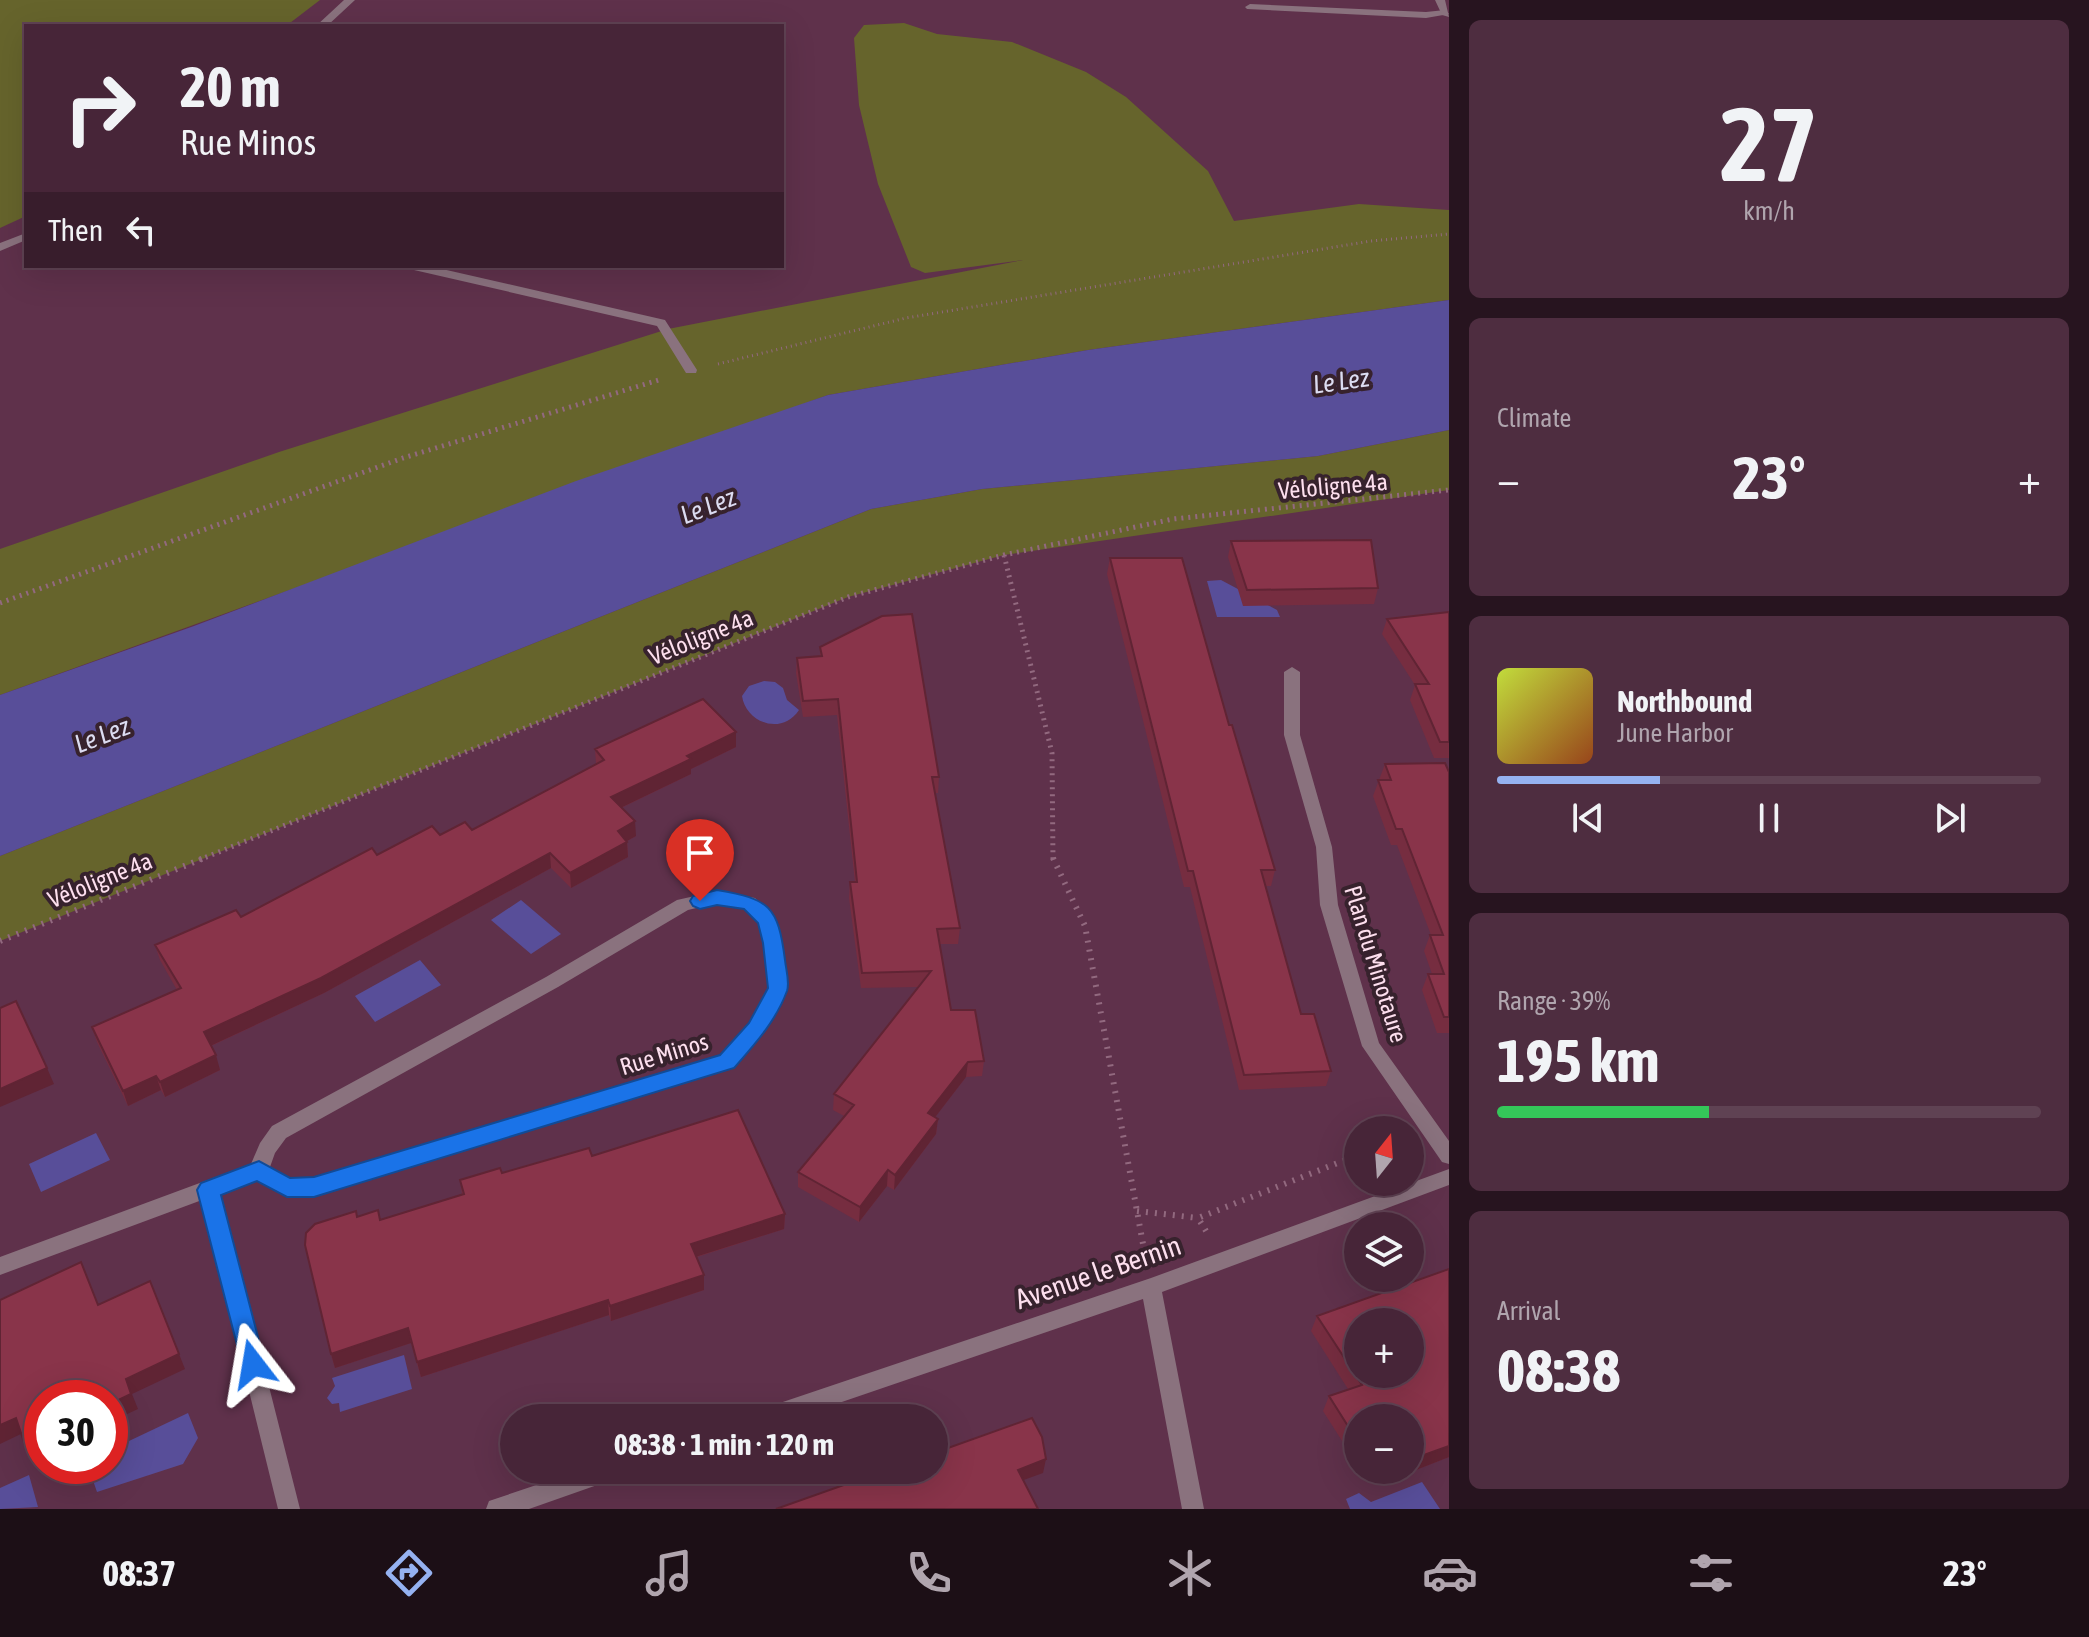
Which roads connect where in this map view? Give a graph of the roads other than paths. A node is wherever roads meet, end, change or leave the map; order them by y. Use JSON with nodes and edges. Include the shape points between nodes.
{"nodes":[{"id":1,"x":350,"y":0,"type":"edge"},
{"id":2,"x":1440,"y":0,"type":"edge"},
{"id":3,"x":1250,"y":7,"type":"dead end"},
{"id":4,"x":1447,"y":13,"type":"edge"},
{"id":5,"x":323,"y":24,"type":"edge"},
{"id":6,"x":24,"y":237,"type":"edge"},
{"id":7,"x":0,"y":247,"type":"edge"},
{"id":8,"x":423,"y":268,"type":"edge"},
{"id":9,"x":691,"y":370,"type":"dead end"},
{"id":10,"x":1292,"y":672,"type":"dead end"},
{"id":11,"x":1449,"y":1156,"type":"edge"},
{"id":12,"x":259,"y":1170,"type":"junction"},
{"id":13,"x":1449,"y":1177,"type":"edge"},
{"id":14,"x":209,"y":1190,"type":"junction"},
{"id":15,"x":0,"y":1266,"type":"edge"},
{"id":16,"x":1151,"y":1287,"type":"junction"},
{"id":17,"x":806,"y":1404,"type":"edge"},
{"id":18,"x":571,"y":1484,"type":"edge"},
{"id":19,"x":289,"y":1509,"type":"edge"},
{"id":20,"x":497,"y":1509,"type":"edge"},
{"id":21,"x":1193,"y":1509,"type":"edge"}],
"edges":[{"from":1,"to":5,"type":"street"},
{"from":2,"to":4,"type":"street"},
{"from":3,"to":4,"type":"street"},
{"from":6,"to":7,"type":"street"},
{"from":8,"to":9,"type":"street","via":[[661,323]]},
{"from":10,"to":11,"type":"street","name":"Plan du Minotaure","via":[[1292,735],[1324,847],[1329,905],[1371,1046]]},
{"from":12,"to":12,"type":"street","name":"Rue Minos","via":[[287,1188],[314,1187],[727,1062],[756,1029],[778,988],[768,920],[749,903],[717,897],[683,905],[279,1132]]},
{"from":12,"to":14,"type":"street"},
{"from":13,"to":16,"type":"street","name":"Avenue le Bernin"},
{"from":14,"to":15,"type":"street"},
{"from":14,"to":19,"type":"street"},
{"from":16,"to":17,"type":"street","name":"Avenue le Bernin"},
{"from":16,"to":21,"type":"street"},
{"from":18,"to":20,"type":"street"}]}
